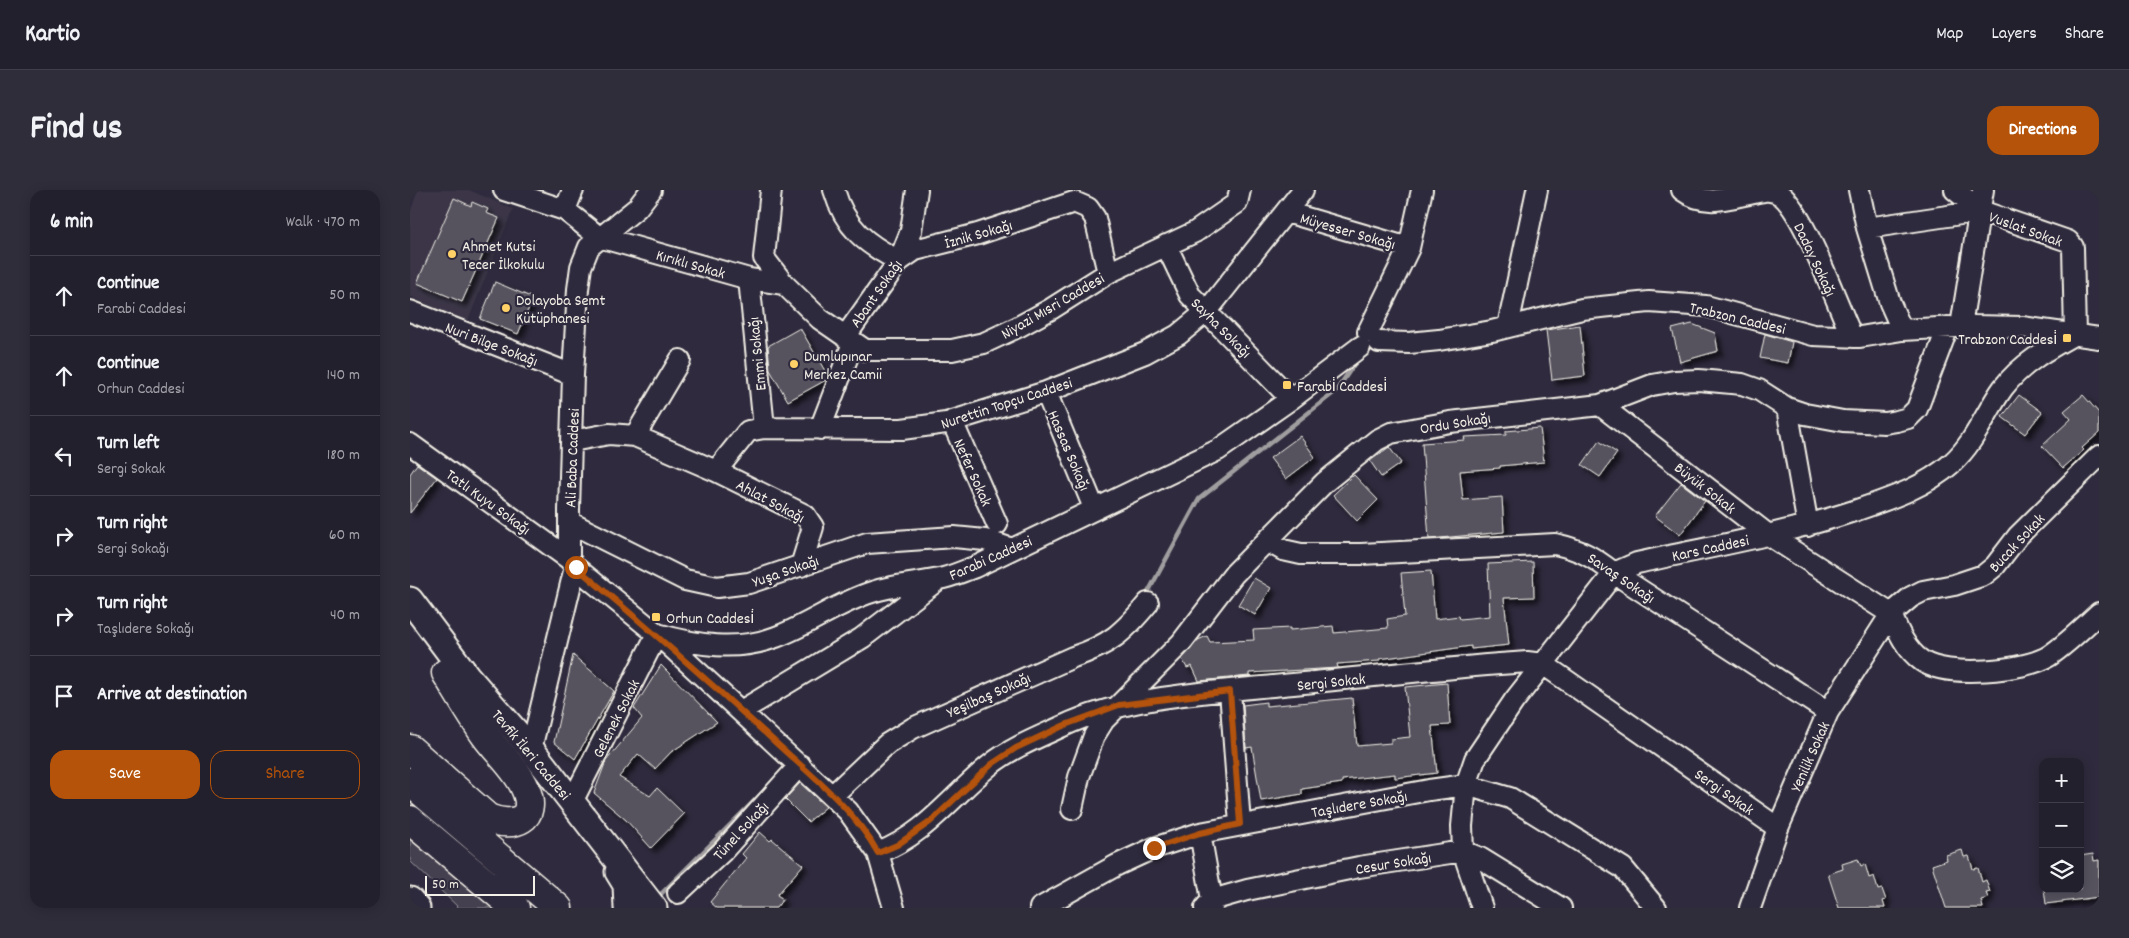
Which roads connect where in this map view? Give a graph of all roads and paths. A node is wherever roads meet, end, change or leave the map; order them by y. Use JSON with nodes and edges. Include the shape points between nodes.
{"nodes":[{"id":1,"x":504,"y":190,"type":"edge"},
{"id":2,"x":574,"y":190,"type":"edge"},
{"id":3,"x":651,"y":190,"type":"edge"},
{"id":4,"x":771,"y":190,"type":"edge"},
{"id":5,"x":834,"y":190,"type":"edge"},
{"id":6,"x":918,"y":190,"type":"edge"},
{"id":7,"x":1240,"y":190,"type":"edge"},
{"id":8,"x":1303,"y":190,"type":"edge"},
{"id":9,"x":1422,"y":190,"type":"edge"},
{"id":10,"x":1536,"y":190,"type":"edge"},
{"id":11,"x":1682,"y":190,"type":"edge"},
{"id":12,"x":1859,"y":190,"type":"edge"},
{"id":13,"x":1955,"y":190,"type":"edge"},
{"id":14,"x":1983,"y":190,"type":"edge"},
{"id":15,"x":565,"y":210,"type":"junction"},
{"id":16,"x":1981,"y":211,"type":"junction"},
{"id":17,"x":1286,"y":212,"type":"junction"},
{"id":18,"x":1867,"y":228,"type":"junction"},
{"id":19,"x":599,"y":237,"type":"junction"},
{"id":20,"x":1166,"y":245,"type":"junction"},
{"id":21,"x":1409,"y":248,"type":"junction"},
{"id":22,"x":900,"y":261,"type":"junction"},
{"id":23,"x":1108,"y":273,"type":"junction"},
{"id":24,"x":749,"y":279,"type":"junction"},
{"id":25,"x":784,"y":284,"type":"junction"},
{"id":26,"x":410,"y":311,"type":"edge"},
{"id":27,"x":1207,"y":311,"type":"junction"},
{"id":28,"x":1508,"y":326,"type":"junction"},
{"id":29,"x":1955,"y":327,"type":"junction"},
{"id":30,"x":1902,"y":330,"type":"junction"},
{"id":31,"x":2076,"y":334,"type":"junction"},
{"id":32,"x":1852,"y":337,"type":"junction"},
{"id":33,"x":2099,"y":338,"type":"edge"},
{"id":34,"x":849,"y":340,"type":"junction"},
{"id":35,"x":1369,"y":340,"type":"junction"},
{"id":36,"x":680,"y":360,"type":"dead end"},
{"id":37,"x":573,"y":375,"type":"junction"},
{"id":38,"x":1046,"y":392,"type":"junction"},
{"id":39,"x":1292,"y":399,"type":"junction"},
{"id":40,"x":1600,"y":405,"type":"junction"},
{"id":41,"x":1787,"y":408,"type":"junction"},
{"id":42,"x":952,"y":421,"type":"junction"},
{"id":43,"x":764,"y":428,"type":"junction"},
{"id":44,"x":820,"y":428,"type":"junction"},
{"id":45,"x":635,"y":436,"type":"junction"},
{"id":46,"x":572,"y":441,"type":"junction"},
{"id":47,"x":410,"y":444,"type":"edge"},
{"id":48,"x":2099,"y":456,"type":"edge"},
{"id":49,"x":716,"y":471,"type":"junction"},
{"id":50,"x":1094,"y":508,"type":"junction"},
{"id":51,"x":569,"y":522,"type":"junction"},
{"id":52,"x":997,"y":524,"type":"dead end"},
{"id":53,"x":1808,"y":526,"type":"junction"},
{"id":54,"x":1767,"y":534,"type":"junction"},
{"id":55,"x":1267,"y":541,"type":"junction"},
{"id":56,"x":1012,"y":549,"type":"junction"},
{"id":57,"x":572,"y":563,"type":"junction"},
{"id":58,"x":801,"y":566,"type":"junction"},
{"id":59,"x":1614,"y":573,"type":"junction"},
{"id":60,"x":941,"y":579,"type":"junction"},
{"id":61,"x":410,"y":600,"type":"edge"},
{"id":62,"x":1148,"y":603,"type":"dead end"},
{"id":63,"x":2099,"y":613,"type":"edge"},
{"id":64,"x":1891,"y":614,"type":"junction"},
{"id":65,"x":410,"y":626,"type":"edge"},
{"id":66,"x":657,"y":634,"type":"junction"},
{"id":67,"x":1543,"y":664,"type":"junction"},
{"id":68,"x":446,"y":673,"type":"junction"},
{"id":69,"x":1230,"y":691,"type":"junction"},
{"id":70,"x":1119,"y":705,"type":"junction"},
{"id":71,"x":741,"y":711,"type":"junction"},
{"id":72,"x":1828,"y":712,"type":"junction"},
{"id":73,"x":530,"y":749,"type":"junction"},
{"id":74,"x":410,"y":750,"type":"edge"},
{"id":75,"x":800,"y":765,"type":"junction"},
{"id":76,"x":410,"y":782,"type":"edge"},
{"id":77,"x":1466,"y":785,"type":"junction"},
{"id":78,"x":833,"y":796,"type":"junction"},
{"id":79,"x":572,"y":802,"type":"junction"},
{"id":80,"x":1072,"y":809,"type":"dead end"},
{"id":81,"x":410,"y":820,"type":"edge"},
{"id":82,"x":1240,"y":824,"type":"junction"},
{"id":83,"x":1778,"y":828,"type":"junction"},
{"id":84,"x":1200,"y":833,"type":"junction"},
{"id":85,"x":878,"y":853,"type":"junction"},
{"id":86,"x":1465,"y":858,"type":"junction"},
{"id":87,"x":678,"y":893,"type":"dead end"},
{"id":88,"x":410,"y":900,"type":"edge"},
{"id":89,"x":1210,"y":905,"type":"edge"},
{"id":90,"x":417,"y":908,"type":"edge"},
{"id":91,"x":515,"y":908,"type":"edge"},
{"id":92,"x":558,"y":908,"type":"edge"},
{"id":93,"x":627,"y":908,"type":"edge"},
{"id":94,"x":654,"y":908,"type":"edge"},
{"id":95,"x":894,"y":908,"type":"edge"},
{"id":96,"x":1040,"y":908,"type":"edge"},
{"id":97,"x":1474,"y":908,"type":"edge"},
{"id":98,"x":1482,"y":908,"type":"edge"},
{"id":99,"x":1560,"y":908,"type":"edge"},
{"id":100,"x":1656,"y":908,"type":"edge"},
{"id":101,"x":1750,"y":908,"type":"edge"}],
"edges":[{"from":1,"to":15,"type":"street"},
{"from":2,"to":15,"type":"street"},
{"from":3,"to":19,"type":"street","name":"Ali Baba Caddesi","via":[[637,208]]},
{"from":4,"to":25,"type":"street","name":"Niyazi Mısri Caddesi","via":[[764,258]]},
{"from":5,"to":22,"type":"street","via":[[852,230],[878,250]]},
{"from":6,"to":22,"type":"street","name":"Abant Sokağı","via":[[911,231]]},
{"from":7,"to":20,"type":"street","name":"Niyazi Mısri Caddesi","via":[[1236,203],[1195,232]]},
{"from":8,"to":17,"type":"street","name":"Nurettin Topçu Caddesi"},
{"from":9,"to":21,"type":"street","name":"Farabi Caddesi"},
{"from":10,"to":28,"type":"street"},
{"from":11,"to":32,"type":"street","name":"Daday Sokağı","via":[[1709,201],[1765,191],[1782,196],[1806,234]]},
{"from":12,"to":18,"type":"street"},
{"from":13,"to":16,"type":"street"},
{"from":14,"to":16,"type":"street","name":"Ordu Sokağı"},
{"from":15,"to":19,"type":"street"},
{"from":16,"to":18,"type":"street"},
{"from":16,"to":29,"type":"street","name":"Ordu Sokağı"},
{"from":16,"to":31,"type":"street","name":"Vuslat Sokak","via":[[2068,241],[2073,246]]},
{"from":17,"to":21,"type":"street","name":"Müyesser Sokağı"},
{"from":17,"to":27,"type":"street","name":"Nurettin Topçu Caddesi"},
{"from":18,"to":30,"type":"street","via":[[1890,303]]},
{"from":19,"to":24,"type":"street","name":"Kırıklı Sokak"},
{"from":19,"to":37,"type":"street","name":"Ali Baba Caddesi","via":[[589,247],[581,268]]},
{"from":20,"to":23,"type":"street","name":"Niyazi Mısri Caddesi"},
{"from":20,"to":27,"type":"street","name":"Sayha Sokağı","via":[[1190,295]]},
{"from":21,"to":35,"type":"street","name":"Farabi Caddesi"},
{"from":22,"to":23,"type":"street","name":"İznik Sokağı","via":[[915,250],[978,234],[1074,202],[1088,208],[1095,218]]},
{"from":22,"to":34,"type":"street","name":"Abant Sokağı"},
{"from":23,"to":34,"type":"street","name":"Niyazi Mısri Caddesi","via":[[1051,309],[984,343],[952,350],[914,352],[864,350]]},
{"from":24,"to":25,"type":"street","name":"Kırıklı Sokak"},
{"from":24,"to":43,"type":"street","name":"Emmi Sokağı"},
{"from":25,"to":34,"type":"street","name":"Niyazi Mısri Caddesi","via":[[820,319]]},
{"from":26,"to":37,"type":"street","name":"Nuri Bilge Sokağı"},
{"from":27,"to":38,"type":"street","name":"Nurettin Topçu Caddesi","via":[[1178,335],[1145,353]]},
{"from":27,"to":39,"type":"street","name":"Sayha Sokağı"},
{"from":28,"to":32,"type":"street","name":"Trabzon Caddesi","via":[[1582,309],[1648,302],[1706,306],[1813,335]]},
{"from":28,"to":35,"type":"street","name":"Trabzon Caddesi","via":[[1408,344]]},
{"from":29,"to":30,"type":"street","name":"Trabzon Caddesi"},
{"from":29,"to":31,"type":"street","name":"Trabzon Caddesi","via":[[2022,327]]},
{"from":29,"to":41,"type":"street","name":"Ordu Sokağı","via":[[1917,409],[1908,418],[1885,423],[1842,421]]},
{"from":30,"to":32,"type":"street","name":"Trabzon Caddesi"},
{"from":31,"to":33,"type":"street","name":"Trabzon Caddesi"},
{"from":31,"to":53,"type":"street","name":"Kars Caddesi","via":[[2043,352],[2013,376],[1966,449],[1939,474],[1898,497]]},
{"from":34,"to":44,"type":"street","name":"Abant Sokağı"},
{"from":35,"to":39,"type":"street","name":"Farabi Caddesi"},
{"from":36,"to":45,"type":"street"},
{"from":37,"to":46,"type":"street","name":"Ali Baba Caddesi"},
{"from":38,"to":42,"type":"street","name":"Nurettin Topçu Caddesi"},
{"from":38,"to":50,"type":"street","name":"Hassas Sokağı"},
{"from":39,"to":50,"type":"street","name":"Farabi Caddesi","via":[[1218,450]]},
{"from":40,"to":41,"type":"street","name":"Ordu Sokağı","via":[[1652,385],[1699,380],[1742,384],[1759,390]]},
{"from":40,"to":54,"type":"street","name":"Büyük Sokak"},
{"from":40,"to":55,"type":"street","name":"Ordu Sokağı","via":[[1450,422],[1391,433],[1377,440],[1325,482]]},
{"from":41,"to":53,"type":"street"},
{"from":42,"to":44,"type":"street","name":"Nurettin Topçu Caddesi","via":[[902,429]]},
{"from":42,"to":52,"type":"street","name":"Nefer Sokak"},
{"from":43,"to":44,"type":"street","name":"Nurettin Topçu Caddesi"},
{"from":43,"to":49,"type":"street","name":"Nurettin Topçu Caddesi","via":[[748,431]]},
{"from":45,"to":46,"type":"street","via":[[609,434]]},
{"from":45,"to":49,"type":"street"},
{"from":46,"to":51,"type":"street","name":"Ali Baba Caddesi"},
{"from":47,"to":57,"type":"street","name":"Tatlı Kuyu Sokağı"},
{"from":48,"to":64,"type":"street","name":"Bucak Sokak","via":[[2018,536],[1984,575],[1923,591]]},
{"from":49,"to":58,"type":"street","name":"Ahlat Sokağı","via":[[811,521],[813,527]]},
{"from":50,"to":56,"type":"street","name":"Farabi Caddesi"},
{"from":51,"to":57,"type":"street","name":"Ali Baba Caddesi"},
{"from":51,"to":58,"type":"street","name":"Yuşa Sokağı","via":[[685,580],[717,587],[749,583]]},
{"from":53,"to":54,"type":"street","name":"Kars Caddesi"},
{"from":54,"to":59,"type":"street","name":"Kars Caddesi","via":[[1637,562]]},
{"from":54,"to":64,"type":"street","name":"Büyük Sokak"},
{"from":55,"to":59,"type":"street","name":"Savaş Sokağı","via":[[1283,550],[1301,554],[1555,544],[1590,555]]},
{"from":55,"to":70,"type":"street","name":"Ordu Sokağı","via":[[1234,574],[1181,643]]},
{"from":56,"to":58,"type":"street","name":"Yuşa Sokağı","via":[[985,540],[954,537],[902,539],[867,543]]},
{"from":56,"to":60,"type":"street","name":"Farabi Caddesi"},
{"from":57,"to":66,"type":"street","name":"Farabi Caddesi"},
{"from":57,"to":73,"type":"street","name":"Ali Baba Caddesi"},
{"from":59,"to":67,"type":"street","name":"Kars Caddesi"},
{"from":59,"to":72,"type":"street","name":"Savaş Sokağı"},
{"from":60,"to":66,"type":"street","name":"Farabi Caddesi","via":[[874,591],[846,601],[777,637],[757,643],[721,646],[685,642]]},
{"from":60,"to":71,"type":"street","via":[[862,638]]},
{"from":61,"to":73,"type":"main road","name":"Tevfik İleri Caddesi"},
{"from":62,"to":78,"type":"street","name":"Yeşilbaş Sokağı","via":[[1127,628],[1098,649],[913,728],[886,744]]},
{"from":63,"to":64,"type":"street","via":[[2049,656],[2032,664],[2012,669],[1948,671],[1923,662],[1913,653],[1898,633]]},
{"from":64,"to":72,"type":"street","name":"Yenilik Sokak"},
{"from":65,"to":68,"type":"main road"},
{"from":66,"to":71,"type":"street"},
{"from":66,"to":79,"type":"street","name":"Gelenek Sokak"},
{"from":67,"to":69,"type":"street","name":"Sergi Sokak","via":[[1494,664]]},
{"from":67,"to":77,"type":"street","name":"Kars Caddesi","via":[[1476,759]]},
{"from":67,"to":83,"type":"street","name":"Sergi Sokak"},
{"from":68,"to":74,"type":"highway","via":[[485,735],[524,786],[528,797],[522,819],[513,824],[488,818]]},
{"from":68,"to":93,"type":"main road","via":[[613,863],[626,885]]},
{"from":69,"to":70,"type":"street","name":"Sergi Sokak"},
{"from":69,"to":82,"type":"street"},
{"from":70,"to":80,"type":"street","name":"Ordu Sokağı","via":[[1094,736],[1079,777]]},
{"from":70,"to":85,"type":"street","name":"Sergi Sokak","via":[[1016,748],[992,764],[930,822],[897,845]]},
{"from":71,"to":75,"type":"street"},
{"from":72,"to":83,"type":"street","name":"Yenilik Sokak"},
{"from":73,"to":79,"type":"main road","name":"Tevfik İleri Caddesi"},
{"from":75,"to":78,"type":"street"},
{"from":75,"to":87,"type":"street","name":"Tünel Sokağı","via":[[722,852]]},
{"from":76,"to":92,"type":"highway"},
{"from":77,"to":82,"type":"street","name":"Taşlıdere Sokağı"},
{"from":77,"to":86,"type":"street","name":"Kars Caddesi","via":[[1462,817]]},
{"from":77,"to":100,"type":"street","name":"Taşlıdere Sokağı","via":[[1510,798],[1623,868]]},
{"from":78,"to":85,"type":"street","via":[[862,827]]},
{"from":79,"to":94,"type":"main road","name":"Tevfik İleri Caddesi"},
{"from":81,"to":91,"type":"highway"},
{"from":82,"to":84,"type":"street","name":"Taşlıdere Sokağı"},
{"from":83,"to":101,"type":"street","name":"Yenilik Sokak"},
{"from":84,"to":89,"type":"street"},
{"from":84,"to":96,"type":"street","name":"Taşlıdere Sokağı","via":[[1154,848],[1117,865]]},
{"from":85,"to":95,"type":"street"},
{"from":86,"to":89,"type":"street","name":"Cesur Sokağı","via":[[1331,873],[1247,890]]},
{"from":86,"to":97,"type":"street","name":"Kars Caddesi"},
{"from":86,"to":98,"type":"street","name":"Kars Caddesi"},
{"from":86,"to":99,"type":"street","via":[[1480,858]]},
{"from":88,"to":90,"type":"main road"}]}
